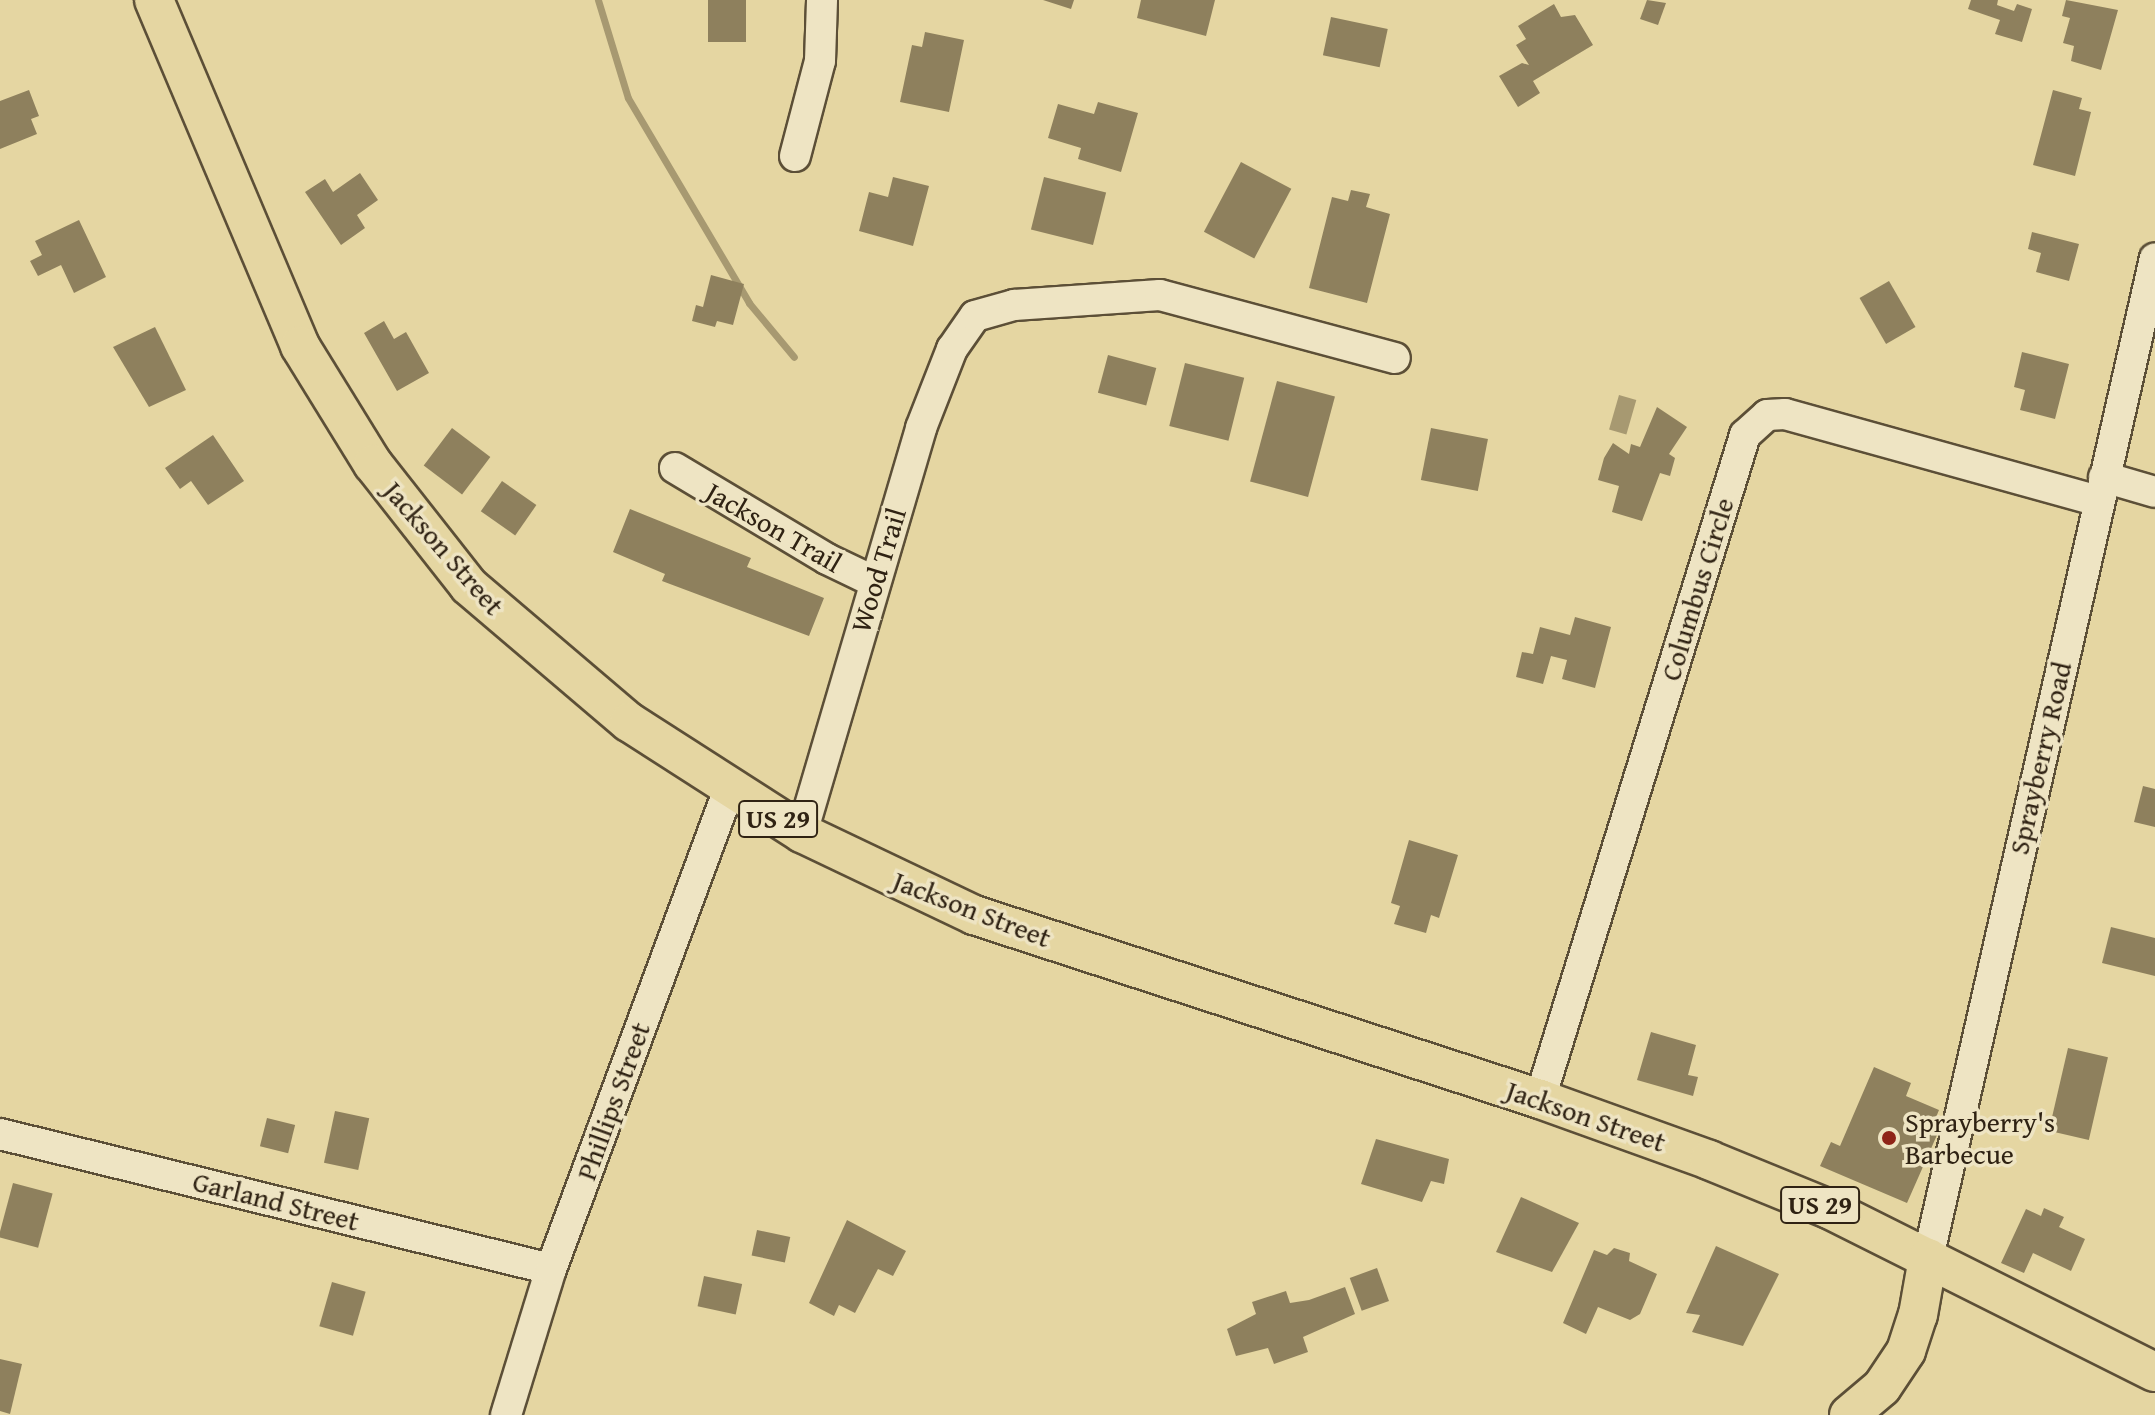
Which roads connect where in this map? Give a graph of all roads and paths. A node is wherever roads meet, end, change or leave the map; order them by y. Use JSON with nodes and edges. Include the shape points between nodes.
{"nodes":[{"id":1,"x":154,"y":0,"type":"edge"},
{"id":2,"x":822,"y":0,"type":"edge"},
{"id":3,"x":795,"y":156,"type":"dead end"},
{"id":4,"x":2155,"y":258,"type":"edge"},
{"id":5,"x":1395,"y":358,"type":"dead end"},
{"id":6,"x":675,"y":468,"type":"dead end"},
{"id":7,"x":2101,"y":489,"type":"junction"},
{"id":8,"x":2155,"y":492,"type":"edge"},
{"id":9,"x":875,"y":582,"type":"junction"},
{"id":10,"x":729,"y":789,"type":"junction"},
{"id":11,"x":802,"y":833,"type":"junction"},
{"id":12,"x":1540,"y":1099,"type":"junction"},
{"id":13,"x":0,"y":1134,"type":"edge"},
{"id":14,"x":1928,"y":1258,"type":"junction"},
{"id":15,"x":551,"y":1269,"type":"junction"},
{"id":16,"x":2155,"y":1372,"type":"edge"},
{"id":17,"x":506,"y":1415,"type":"edge"},
{"id":18,"x":1849,"y":1415,"type":"edge"}],
"edges":[{"from":1,"to":10,"type":"main road","name":"Jackson Street","number":"US 29","via":[[300,346],[373,464],[442,555],[496,613],[629,722]]},
{"from":2,"to":3,"type":"street","via":[[820,61]]},
{"from":4,"to":7,"type":"street","name":"Sprayberry Road"},
{"from":5,"to":9,"type":"street","name":"Wood Trail","via":[[1160,295],[1014,305],[975,316],[952,349],[921,428]]},
{"from":6,"to":9,"type":"street","name":"Jackson Trail"},
{"from":7,"to":8,"type":"street","name":"Columbus Circle"},
{"from":7,"to":12,"type":"street","name":"Columbus Circle","via":[[1785,414],[1767,415],[1745,435]]},
{"from":7,"to":14,"type":"street","name":"Sprayberry Road"},
{"from":9,"to":11,"type":"street","name":"Wood Trail"},
{"from":10,"to":11,"type":"main road","name":"Jackson Street","number":"US 29"},
{"from":10,"to":15,"type":"street","name":"Phillips Street"},
{"from":11,"to":12,"type":"main road","name":"Jackson Street","number":"US 29","via":[[974,915]]},
{"from":12,"to":14,"type":"main road","name":"Jackson Street","number":"US 29","via":[[1768,1183]]},
{"from":13,"to":15,"type":"street","name":"Garland Street"},
{"from":14,"to":16,"type":"main road","name":"Jackson Street","number":"US 29"},
{"from":14,"to":18,"type":"main road","via":[[1906,1351],[1882,1387]]},
{"from":15,"to":17,"type":"street","name":"Phillips Street"}]}
